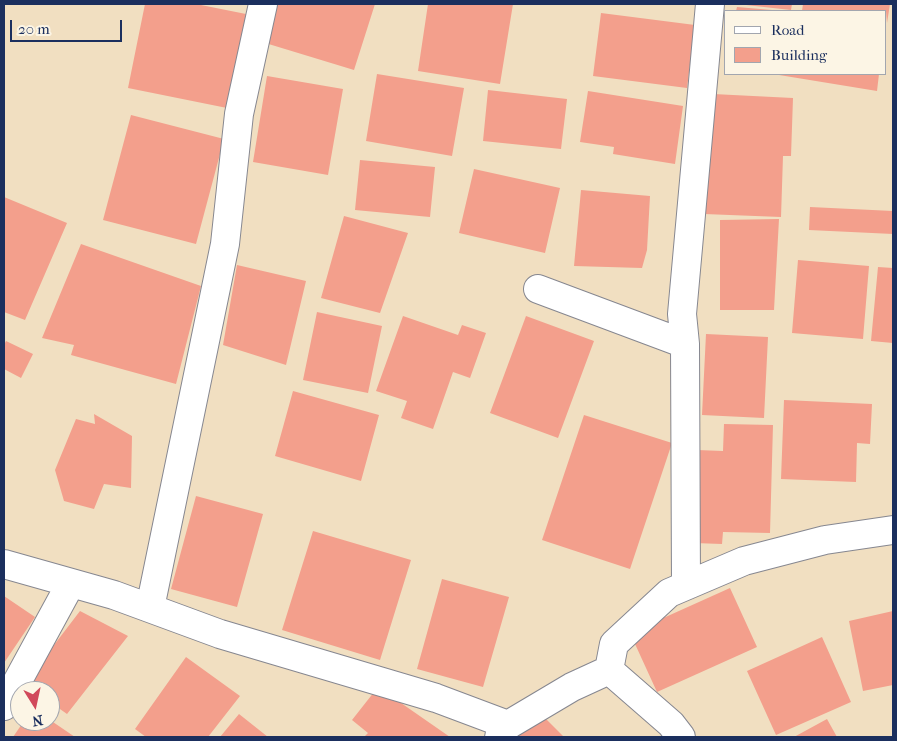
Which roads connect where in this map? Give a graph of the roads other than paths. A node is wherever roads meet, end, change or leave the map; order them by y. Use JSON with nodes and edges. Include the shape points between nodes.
{"nodes":[{"id":1,"x":263,"y":4,"type":"edge"},
{"id":2,"x":710,"y":4,"type":"edge"},
{"id":3,"x":538,"y":289,"type":"dead end"},
{"id":4,"x":685,"y":344,"type":"junction"},
{"id":5,"x":893,"y":530,"type":"edge"},
{"id":6,"x":4,"y":564,"type":"edge"},
{"id":7,"x":71,"y":583,"type":"junction"},
{"id":8,"x":686,"y":586,"type":"junction"},
{"id":9,"x":150,"y":608,"type":"junction"},
{"id":10,"x":609,"y":670,"type":"junction"},
{"id":11,"x":4,"y":706,"type":"edge"},
{"id":12,"x":503,"y":731,"type":"edge"},
{"id":13,"x":681,"y":737,"type":"edge"}],
"edges":[{"from":1,"to":9,"type":"street","via":[[239,114],[225,244]]},
{"from":2,"to":4,"type":"street","via":[[682,314]]},
{"from":3,"to":4,"type":"street"},
{"from":4,"to":8,"type":"street"},
{"from":5,"to":8,"type":"street","via":[[825,540],[744,561]]},
{"from":6,"to":7,"type":"street"},
{"from":7,"to":9,"type":"street"},
{"from":7,"to":11,"type":"street"},
{"from":8,"to":10,"type":"street","via":[[669,593],[614,644]]},
{"from":9,"to":12,"type":"street","via":[[220,634],[436,698]]},
{"from":10,"to":12,"type":"street","via":[[572,687]]},
{"from":10,"to":13,"type":"street"}]}
